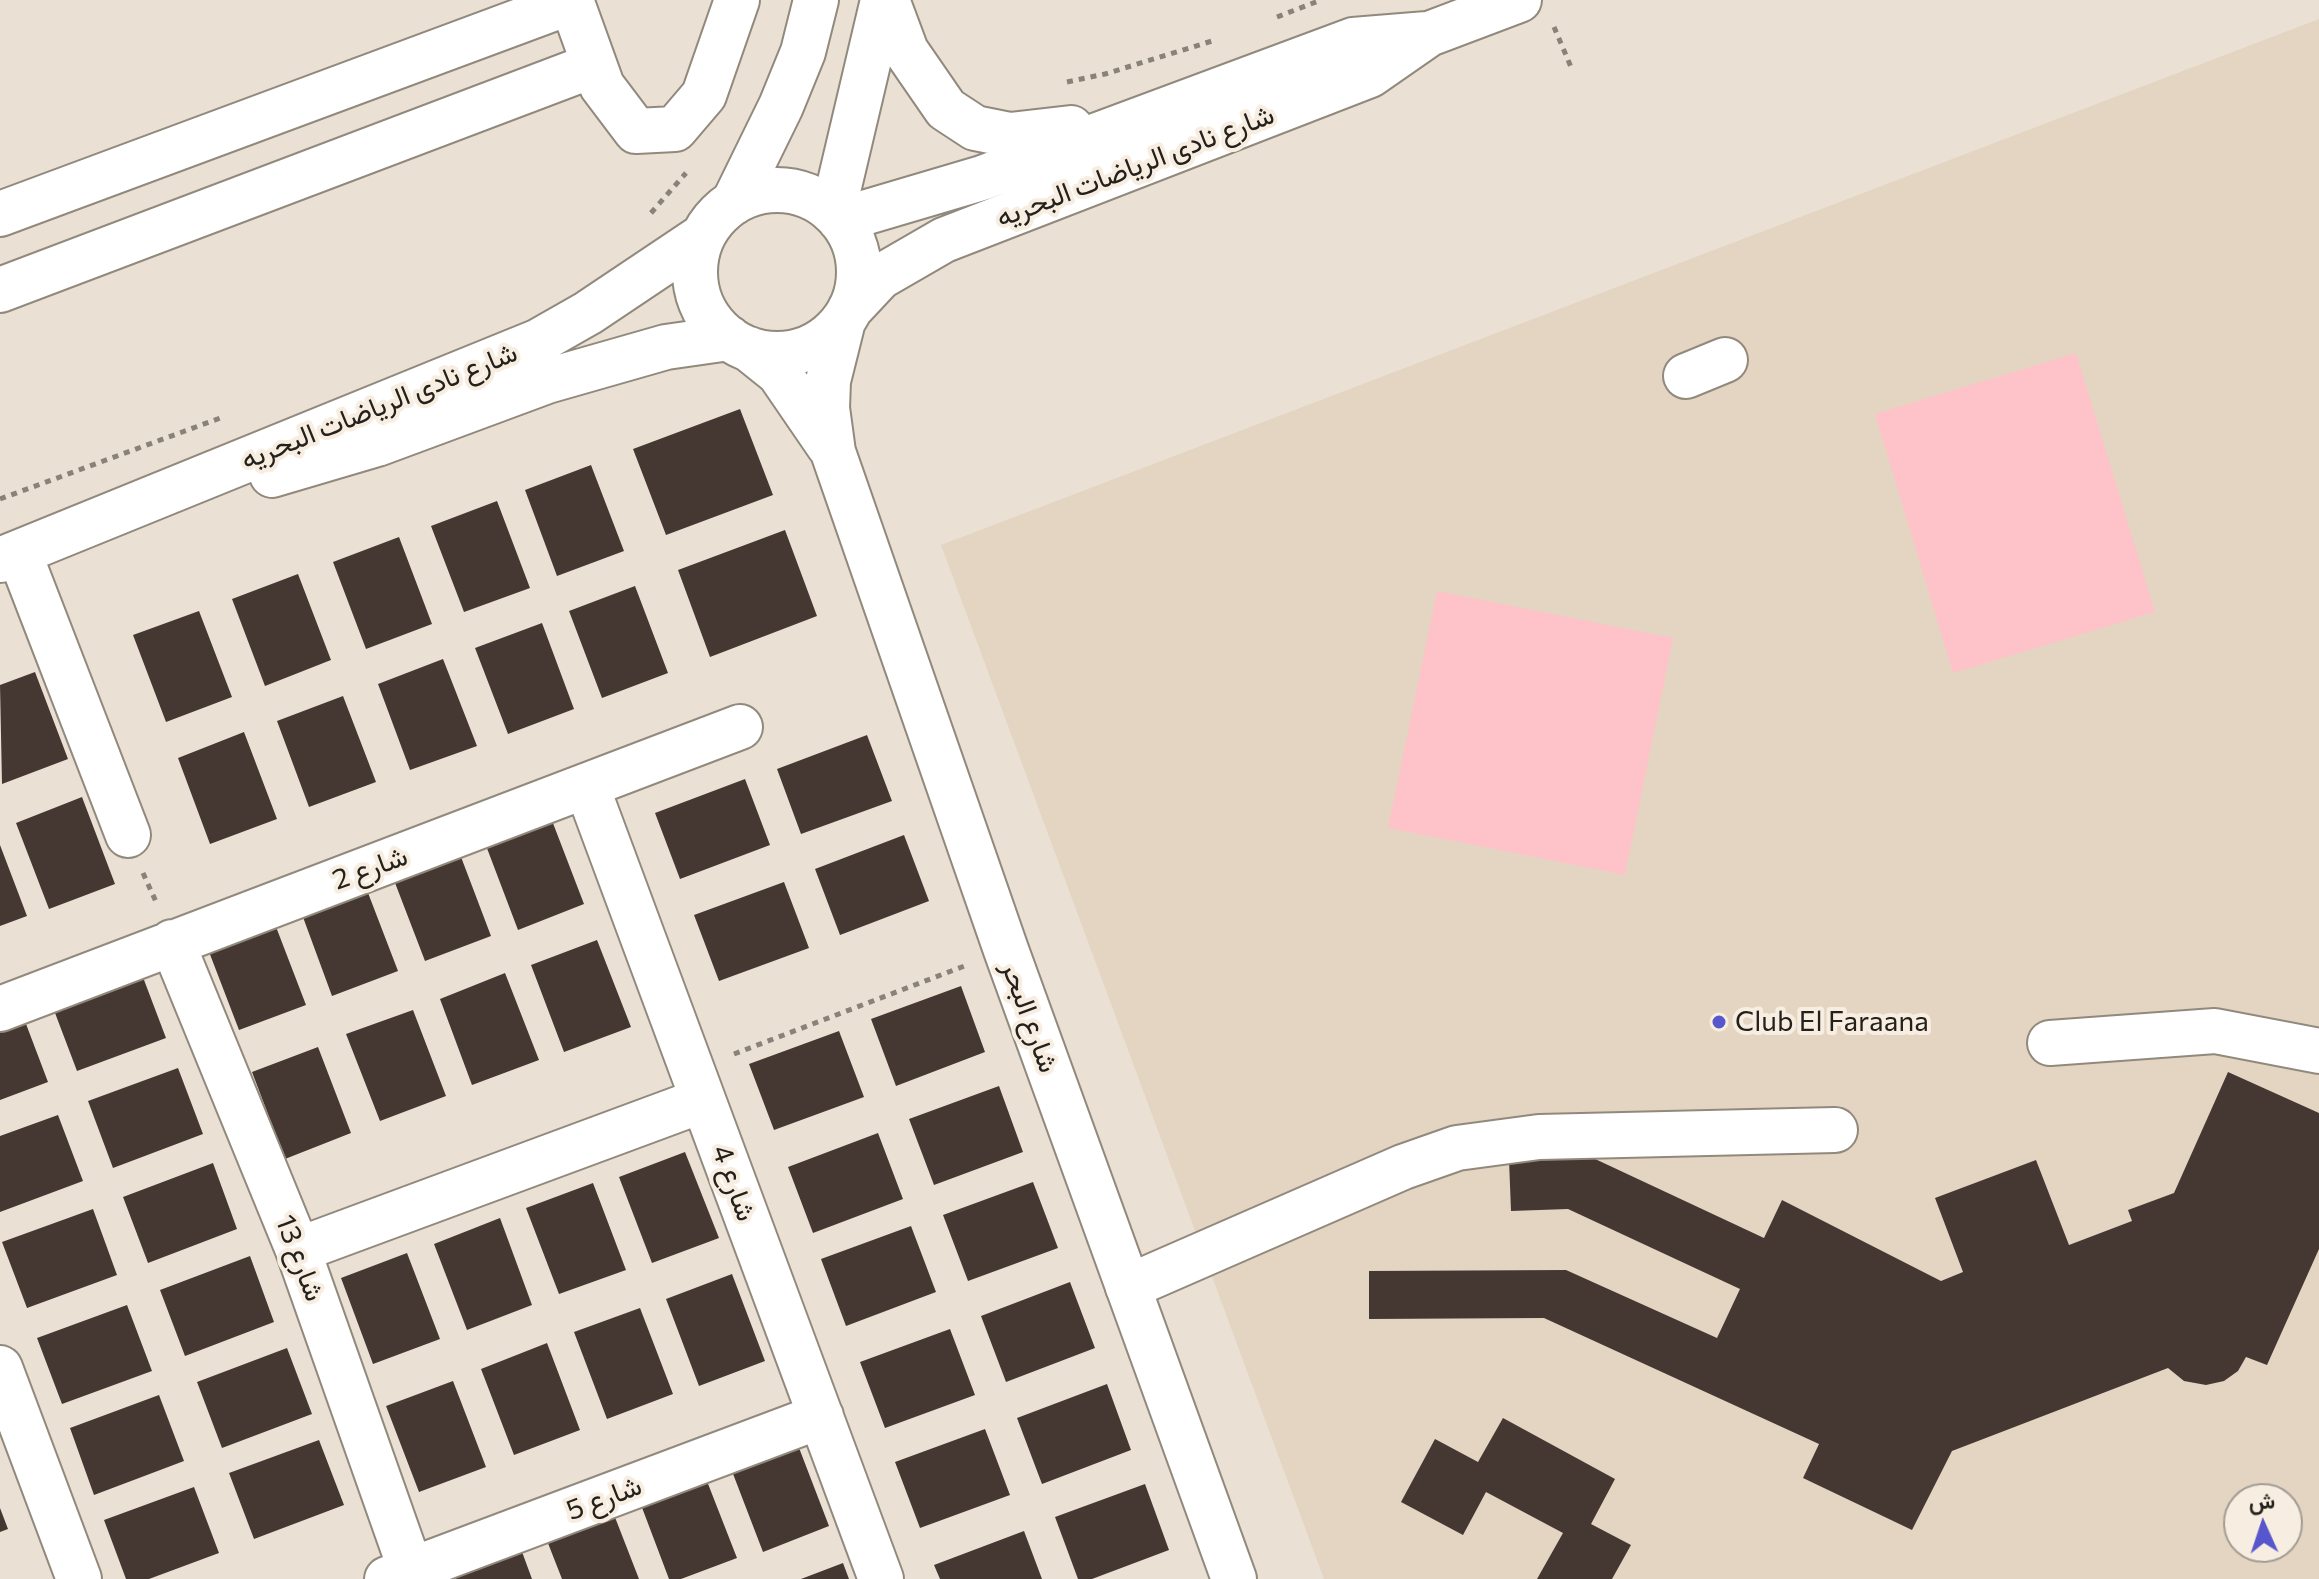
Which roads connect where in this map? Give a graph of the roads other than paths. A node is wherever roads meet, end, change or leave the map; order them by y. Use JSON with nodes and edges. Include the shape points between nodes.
{"nodes":[{"id":1,"x":737,"y":0,"type":"edge"},
{"id":2,"x":816,"y":0,"type":"edge"},
{"id":3,"x":885,"y":0,"type":"edge"},
{"id":4,"x":571,"y":1,"type":"edge"},
{"id":5,"x":1535,"y":10,"type":"edge"},
{"id":6,"x":1429,"y":34,"type":"junction"},
{"id":7,"x":594,"y":65,"type":"junction"},
{"id":8,"x":1172,"y":108,"type":"junction"},
{"id":9,"x":734,"y":202,"type":"junction"},
{"id":10,"x":0,"y":214,"type":"edge"},
{"id":11,"x":837,"y":216,"type":"junction"},
{"id":12,"x":703,"y":236,"type":"junction"},
{"id":13,"x":0,"y":290,"type":"edge"},
{"id":14,"x":847,"y":315,"type":"junction"},
{"id":15,"x":739,"y":344,"type":"junction"},
{"id":16,"x":833,"y":452,"type":"junction"},
{"id":17,"x":20,"y":553,"type":"edge"},
{"id":18,"x":740,"y":727,"type":"dead end"},
{"id":19,"x":587,"y":787,"type":"junction"},
{"id":20,"x":128,"y":835,"type":"road end"},
{"id":21,"x":172,"y":942,"type":"junction"},
{"id":22,"x":0,"y":1009,"type":"edge"},
{"id":23,"x":2050,"y":1043,"type":"dead end"},
{"id":24,"x":2319,"y":1051,"type":"edge"},
{"id":25,"x":698,"y":1085,"type":"junction"},
{"id":26,"x":1835,"y":1130,"type":"dead end"},
{"id":27,"x":298,"y":1250,"type":"junction"},
{"id":28,"x":1128,"y":1287,"type":"junction"},
{"id":29,"x":0,"y":1368,"type":"edge"},
{"id":30,"x":821,"y":1416,"type":"junction"},
{"id":31,"x":404,"y":1576,"type":"edge"},
{"id":32,"x":79,"y":1579,"type":"edge"},
{"id":33,"x":881,"y":1579,"type":"edge"},
{"id":34,"x":1234,"y":1579,"type":"edge"}],
"edges":[{"from":1,"to":7,"type":"main road","via":[[704,95],[675,129],[636,131],[602,86]]},
{"from":2,"to":9,"type":"main road","via":[[803,52]]},
{"from":3,"to":8,"type":"main road","via":[[925,83],[946,109],[975,128],[1010,135],[1055,131]]},
{"from":3,"to":11,"type":"main road"},
{"from":4,"to":7,"type":"main road"},
{"from":4,"to":10,"type":"main road"},
{"from":5,"to":6,"type":"main road","name":"شارع نادى الرياضات البحريه"},
{"from":6,"to":8,"type":"main road","name":"شارع نادى الرياضات البحريه","via":[[1353,40]]},
{"from":6,"to":14,"type":"main road","name":"شارع نادى الرياضات البحريه","via":[[1370,75],[944,240],[880,277]]},
{"from":7,"to":13,"type":"main road"},
{"from":8,"to":11,"type":"main road","name":"شارع نادى الرياضات البحريه","via":[[982,178]]},
{"from":9,"to":11,"type":"main road","via":[[754,193],[796,192]]},
{"from":9,"to":12,"type":"main road"},
{"from":11,"to":14,"type":"main road","via":[[853,239],[859,263],[858,287]]},
{"from":12,"to":15,"type":"main road","via":[[695,280],[706,312]]},
{"from":12,"to":17,"type":"main road","name":"شارع نادى الرياضات البحريه","via":[[537,342]]},
{"from":14,"to":15,"type":"main road","via":[[828,336],[791,353],[770,354]]},
{"from":14,"to":16,"type":"main road","name":"شارع البحر","via":[[828,381]]},
{"from":15,"to":16,"type":"main road","name":"شارع البحر","via":[[779,373]]},
{"from":15,"to":17,"type":"main road","name":"شارع نادى الرياضات البحريه","via":[[666,347],[560,377],[377,444]]},
{"from":16,"to":28,"type":"main road","name":"شارع البحر"},
{"from":17,"to":20,"type":"main road"},
{"from":18,"to":19,"type":"main road","name":"شارع 2"},
{"from":19,"to":21,"type":"main road","name":"شارع 2"},
{"from":19,"to":25,"type":"main road","name":"شارع 4"},
{"from":21,"to":22,"type":"main road","name":"شارع 2"},
{"from":21,"to":27,"type":"main road","name":"شارع 13"},
{"from":23,"to":24,"type":"main road","via":[[2215,1031]]},
{"from":25,"to":27,"type":"main road"},
{"from":25,"to":30,"type":"main road","name":"شارع 4"},
{"from":26,"to":28,"type":"main road","via":[[1539,1137],[1457,1148]]},
{"from":27,"to":31,"type":"main road","name":"شارع 13"},
{"from":28,"to":34,"type":"main road","name":"شارع البحر"},
{"from":29,"to":32,"type":"main road"},
{"from":30,"to":31,"type":"main road","name":"شارع 5"},
{"from":30,"to":33,"type":"main road","name":"شارع 4"}]}
